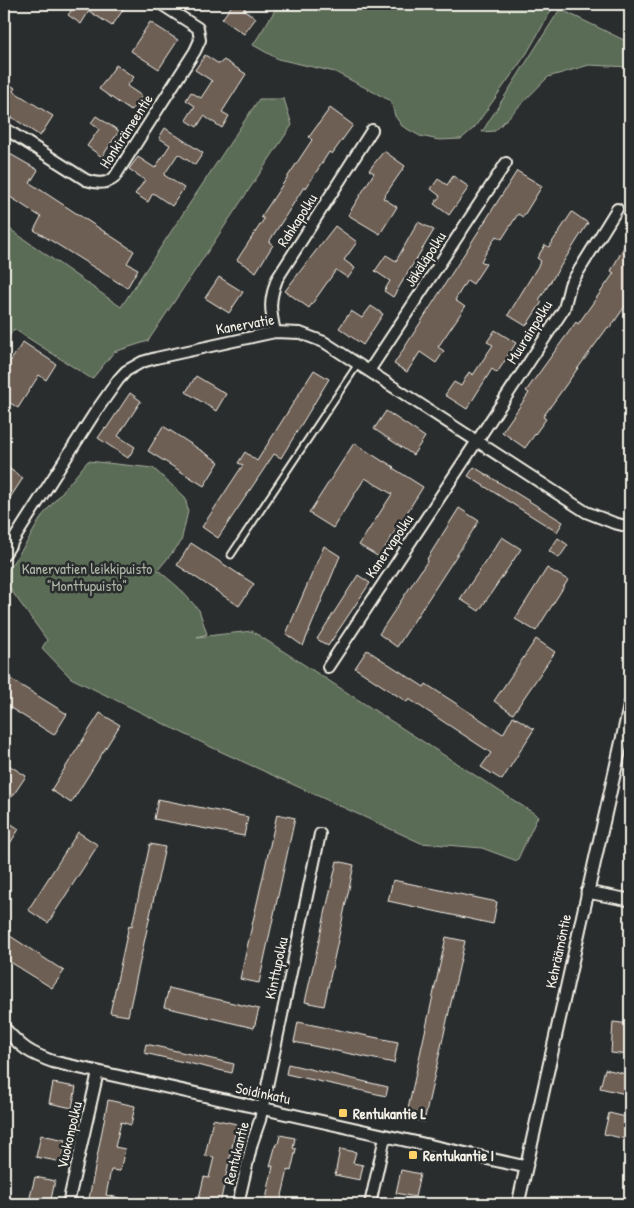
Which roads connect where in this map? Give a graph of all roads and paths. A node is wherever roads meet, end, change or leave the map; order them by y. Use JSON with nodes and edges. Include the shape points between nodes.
{"nodes":[{"id":1,"x":161,"y":4,"type":"edge"},
{"id":2,"x":4,"y":128,"type":"edge"},
{"id":3,"x":372,"y":130,"type":"dead end"},
{"id":4,"x":506,"y":163,"type":"dead end"},
{"id":5,"x":617,"y":209,"type":"dead end"},
{"id":6,"x":275,"y":332,"type":"junction"},
{"id":7,"x":358,"y":364,"type":"junction"},
{"id":8,"x":369,"y":371,"type":"junction"},
{"id":9,"x":476,"y":442,"type":"junction"},
{"id":10,"x":630,"y":527,"type":"edge"},
{"id":11,"x":4,"y":555,"type":"edge"},
{"id":12,"x":231,"y":555,"type":"dead end"},
{"id":13,"x":328,"y":666,"type":"dead end"},
{"id":14,"x":630,"y":704,"type":"edge"},
{"id":15,"x":320,"y":834,"type":"dead end"},
{"id":16,"x":587,"y":892,"type":"junction"},
{"id":17,"x":630,"y":900,"type":"edge"},
{"id":18,"x":4,"y":1028,"type":"edge"},
{"id":19,"x":98,"y":1072,"type":"junction"},
{"id":20,"x":261,"y":1108,"type":"junction"},
{"id":21,"x":385,"y":1137,"type":"junction"},
{"id":22,"x":526,"y":1167,"type":"junction"},
{"id":23,"x":68,"y":1204,"type":"edge"},
{"id":24,"x":238,"y":1204,"type":"edge"},
{"id":25,"x":370,"y":1204,"type":"edge"},
{"id":26,"x":518,"y":1204,"type":"edge"}],
"edges":[{"from":1,"to":2,"type":"street","name":"Honkirämeentie","via":[[198,28],[200,40],[110,182],[86,180]]},
{"from":3,"to":6,"type":"street","name":"Rahkapolku","via":[[277,279],[271,296]]},
{"from":4,"to":8,"type":"street","name":"Jäkäläpolku"},
{"from":5,"to":9,"type":"street","name":"Muurainpolku","via":[[570,285],[564,308]]},
{"from":6,"to":7,"type":"street","name":"Kanervatie","via":[[312,337]]},
{"from":6,"to":11,"type":"street","name":"Kanervatie","via":[[156,358],[126,370]]},
{"from":7,"to":8,"type":"street","name":"Kanervatie"},
{"from":7,"to":12,"type":"lane"},
{"from":8,"to":9,"type":"street","name":"Kanervatie"},
{"from":9,"to":10,"type":"street","name":"Kanervatie","via":[[586,512]]},
{"from":9,"to":13,"type":"street","name":"Kanervapolku"},
{"from":14,"to":16,"type":"street","name":"Kehräämöntie"},
{"from":15,"to":20,"type":"street","name":"Kinttupolku"},
{"from":16,"to":17,"type":"street"},
{"from":16,"to":22,"type":"street","name":"Kehräämöntie"},
{"from":18,"to":19,"type":"street","name":"Soidinkatu","via":[[19,1046],[32,1054]]},
{"from":19,"to":20,"type":"street","name":"Soidinkatu"},
{"from":19,"to":23,"type":"street","name":"Vuokonpolku"},
{"from":20,"to":21,"type":"street","name":"Soidinkatu"},
{"from":20,"to":24,"type":"street","name":"Rentukantie"},
{"from":21,"to":22,"type":"street","name":"Soidinkatu"},
{"from":21,"to":25,"type":"street"},
{"from":22,"to":26,"type":"street","name":"Kehräämöntie"}]}
